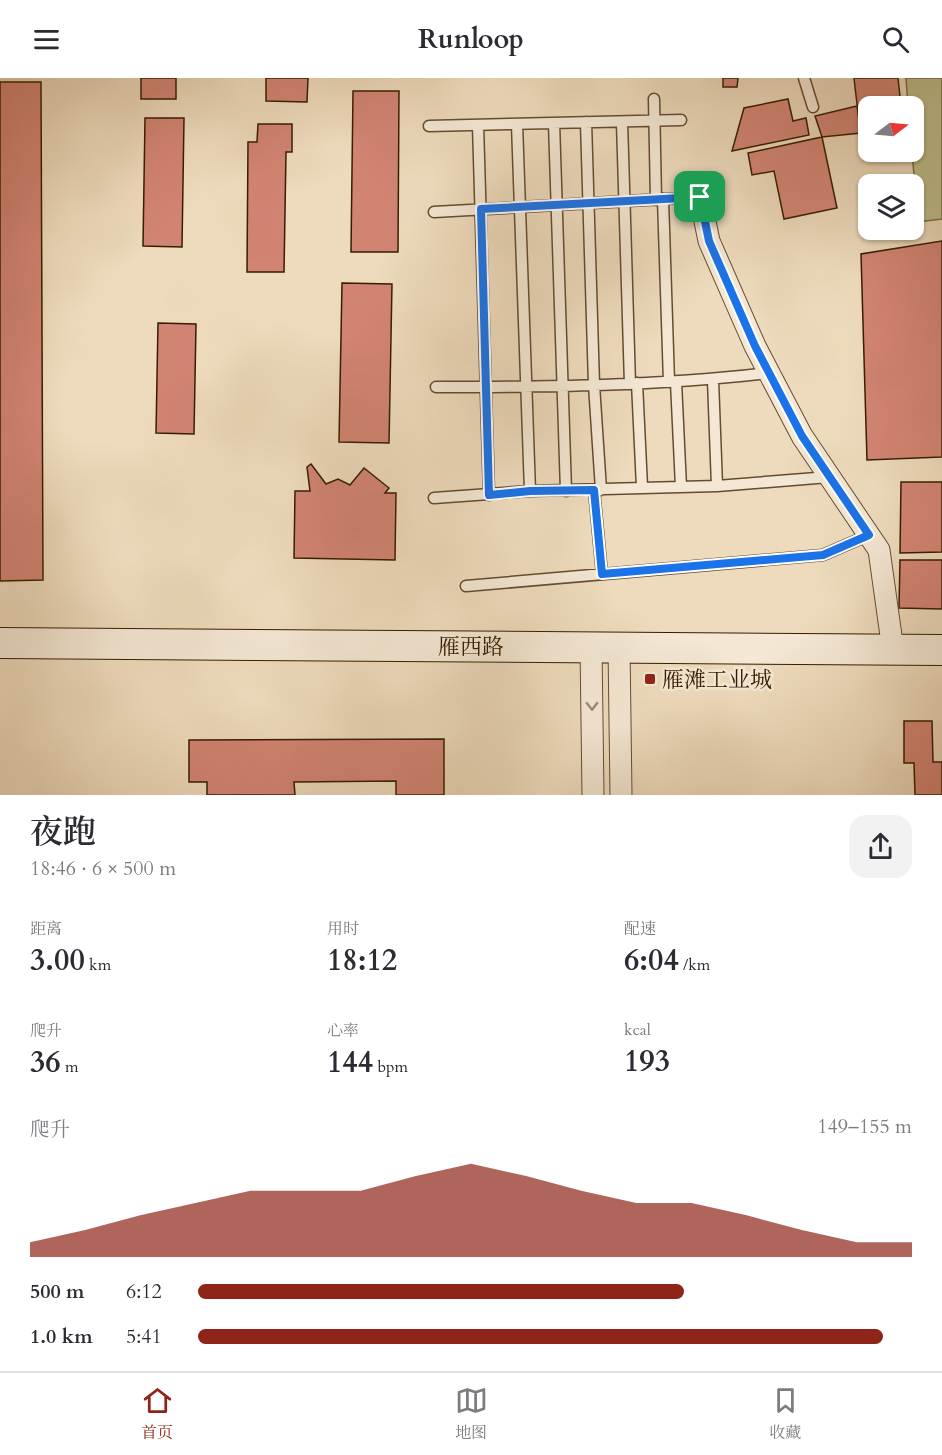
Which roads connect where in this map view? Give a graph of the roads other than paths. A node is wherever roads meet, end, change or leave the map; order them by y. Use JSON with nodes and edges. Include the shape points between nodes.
{"nodes":[{"id":1,"x":804,"y":78,"type":"edge"},
{"id":2,"x":654,"y":99,"type":"dead end"},
{"id":3,"x":813,"y":106,"type":"dead end"},
{"id":4,"x":681,"y":120,"type":"dead end"},
{"id":5,"x":654,"y":121,"type":"junction"},
{"id":6,"x":586,"y":122,"type":"junction"},
{"id":7,"x":622,"y":122,"type":"junction"},
{"id":8,"x":554,"y":123,"type":"junction"},
{"id":9,"x":518,"y":124,"type":"junction"},
{"id":10,"x":478,"y":125,"type":"junction"},
{"id":11,"x":429,"y":126,"type":"dead end"},
{"id":12,"x":700,"y":197,"type":"joint"},
{"id":13,"x":659,"y":199,"type":"junction"},
{"id":14,"x":625,"y":201,"type":"junction"},
{"id":15,"x":590,"y":203,"type":"junction"},
{"id":16,"x":557,"y":205,"type":"junction"},
{"id":17,"x":519,"y":207,"type":"junction"},
{"id":18,"x":481,"y":209,"type":"junction"},
{"id":19,"x":434,"y":212,"type":"dead end"},
{"id":20,"x":769,"y":373,"type":"junction"},
{"id":21,"x":713,"y":380,"type":"junction"},
{"id":22,"x":672,"y":382,"type":"junction"},
{"id":23,"x":634,"y":384,"type":"junction"},
{"id":24,"x":594,"y":385,"type":"junction"},
{"id":25,"x":526,"y":386,"type":"junction"},
{"id":26,"x":563,"y":386,"type":"junction"},
{"id":27,"x":436,"y":387,"type":"dead end"},
{"id":28,"x":487,"y":387,"type":"junction"},
{"id":29,"x":829,"y":477,"type":"junction"},
{"id":30,"x":717,"y":486,"type":"junction"},
{"id":31,"x":642,"y":487,"type":"junction"},
{"id":32,"x":681,"y":487,"type":"junction"},
{"id":33,"x":597,"y":490,"type":"junction"},
{"id":34,"x":530,"y":491,"type":"junction"},
{"id":35,"x":566,"y":491,"type":"junction"},
{"id":36,"x":489,"y":495,"type":"junction"},
{"id":37,"x":434,"y":498,"type":"dead end"},
{"id":38,"x":869,"y":535,"type":"junction"},
{"id":39,"x":602,"y":574,"type":"junction"},
{"id":40,"x":466,"y":586,"type":"dead end"},
{"id":41,"x":0,"y":643,"type":"edge"},
{"id":42,"x":605,"y":647,"type":"junction"},
{"id":43,"x":892,"y":650,"type":"junction"},
{"id":44,"x":942,"y":650,"type":"edge"},
{"id":45,"x":593,"y":795,"type":"edge"},
{"id":46,"x":621,"y":795,"type":"edge"}],
"edges":[{"from":1,"to":3,"type":"lane"},
{"from":2,"to":5,"type":"lane"},
{"from":4,"to":5,"type":"lane"},
{"from":5,"to":7,"type":"lane"},
{"from":5,"to":13,"type":"lane"},
{"from":6,"to":7,"type":"lane"},
{"from":6,"to":8,"type":"lane"},
{"from":6,"to":15,"type":"lane"},
{"from":7,"to":14,"type":"lane"},
{"from":8,"to":9,"type":"lane"},
{"from":8,"to":16,"type":"lane"},
{"from":9,"to":10,"type":"lane"},
{"from":9,"to":17,"type":"lane"},
{"from":10,"to":11,"type":"lane"},
{"from":10,"to":18,"type":"lane"},
{"from":12,"to":13,"type":"lane"},
{"from":12,"to":20,"type":"street","via":[[709,241]]},
{"from":13,"to":14,"type":"lane"},
{"from":13,"to":22,"type":"lane"},
{"from":14,"to":15,"type":"lane"},
{"from":14,"to":23,"type":"lane"},
{"from":15,"to":16,"type":"lane"},
{"from":15,"to":24,"type":"lane"},
{"from":16,"to":17,"type":"lane"},
{"from":16,"to":26,"type":"lane"},
{"from":17,"to":18,"type":"lane"},
{"from":17,"to":25,"type":"lane"},
{"from":18,"to":19,"type":"lane"},
{"from":18,"to":28,"type":"lane"},
{"from":20,"to":21,"type":"lane"},
{"from":20,"to":29,"type":"street"},
{"from":21,"to":22,"type":"lane"},
{"from":21,"to":30,"type":"lane"},
{"from":22,"to":23,"type":"lane"},
{"from":22,"to":32,"type":"lane"},
{"from":23,"to":24,"type":"lane"},
{"from":23,"to":31,"type":"lane"},
{"from":24,"to":26,"type":"lane"},
{"from":24,"to":33,"type":"lane"},
{"from":25,"to":26,"type":"lane"},
{"from":25,"to":28,"type":"lane"},
{"from":25,"to":34,"type":"lane"},
{"from":26,"to":35,"type":"lane"},
{"from":27,"to":28,"type":"lane"},
{"from":28,"to":36,"type":"lane"},
{"from":29,"to":30,"type":"lane"},
{"from":29,"to":38,"type":"street"},
{"from":30,"to":32,"type":"lane"},
{"from":31,"to":32,"type":"lane"},
{"from":31,"to":33,"type":"lane"},
{"from":33,"to":35,"type":"lane"},
{"from":33,"to":39,"type":"lane"},
{"from":34,"to":35,"type":"lane"},
{"from":34,"to":36,"type":"lane"},
{"from":36,"to":37,"type":"lane"},
{"from":38,"to":39,"type":"lane","via":[[823,555]]},
{"from":38,"to":43,"type":"street","via":[[879,550]]},
{"from":39,"to":40,"type":"lane"},
{"from":41,"to":42,"type":"main road","name":"雁西路"},
{"from":42,"to":43,"type":"main road","name":"雁西路"},
{"from":42,"to":45,"type":"street","one_way":true},
{"from":42,"to":46,"type":"street"},
{"from":43,"to":44,"type":"main road","name":"雁西路"}]}
